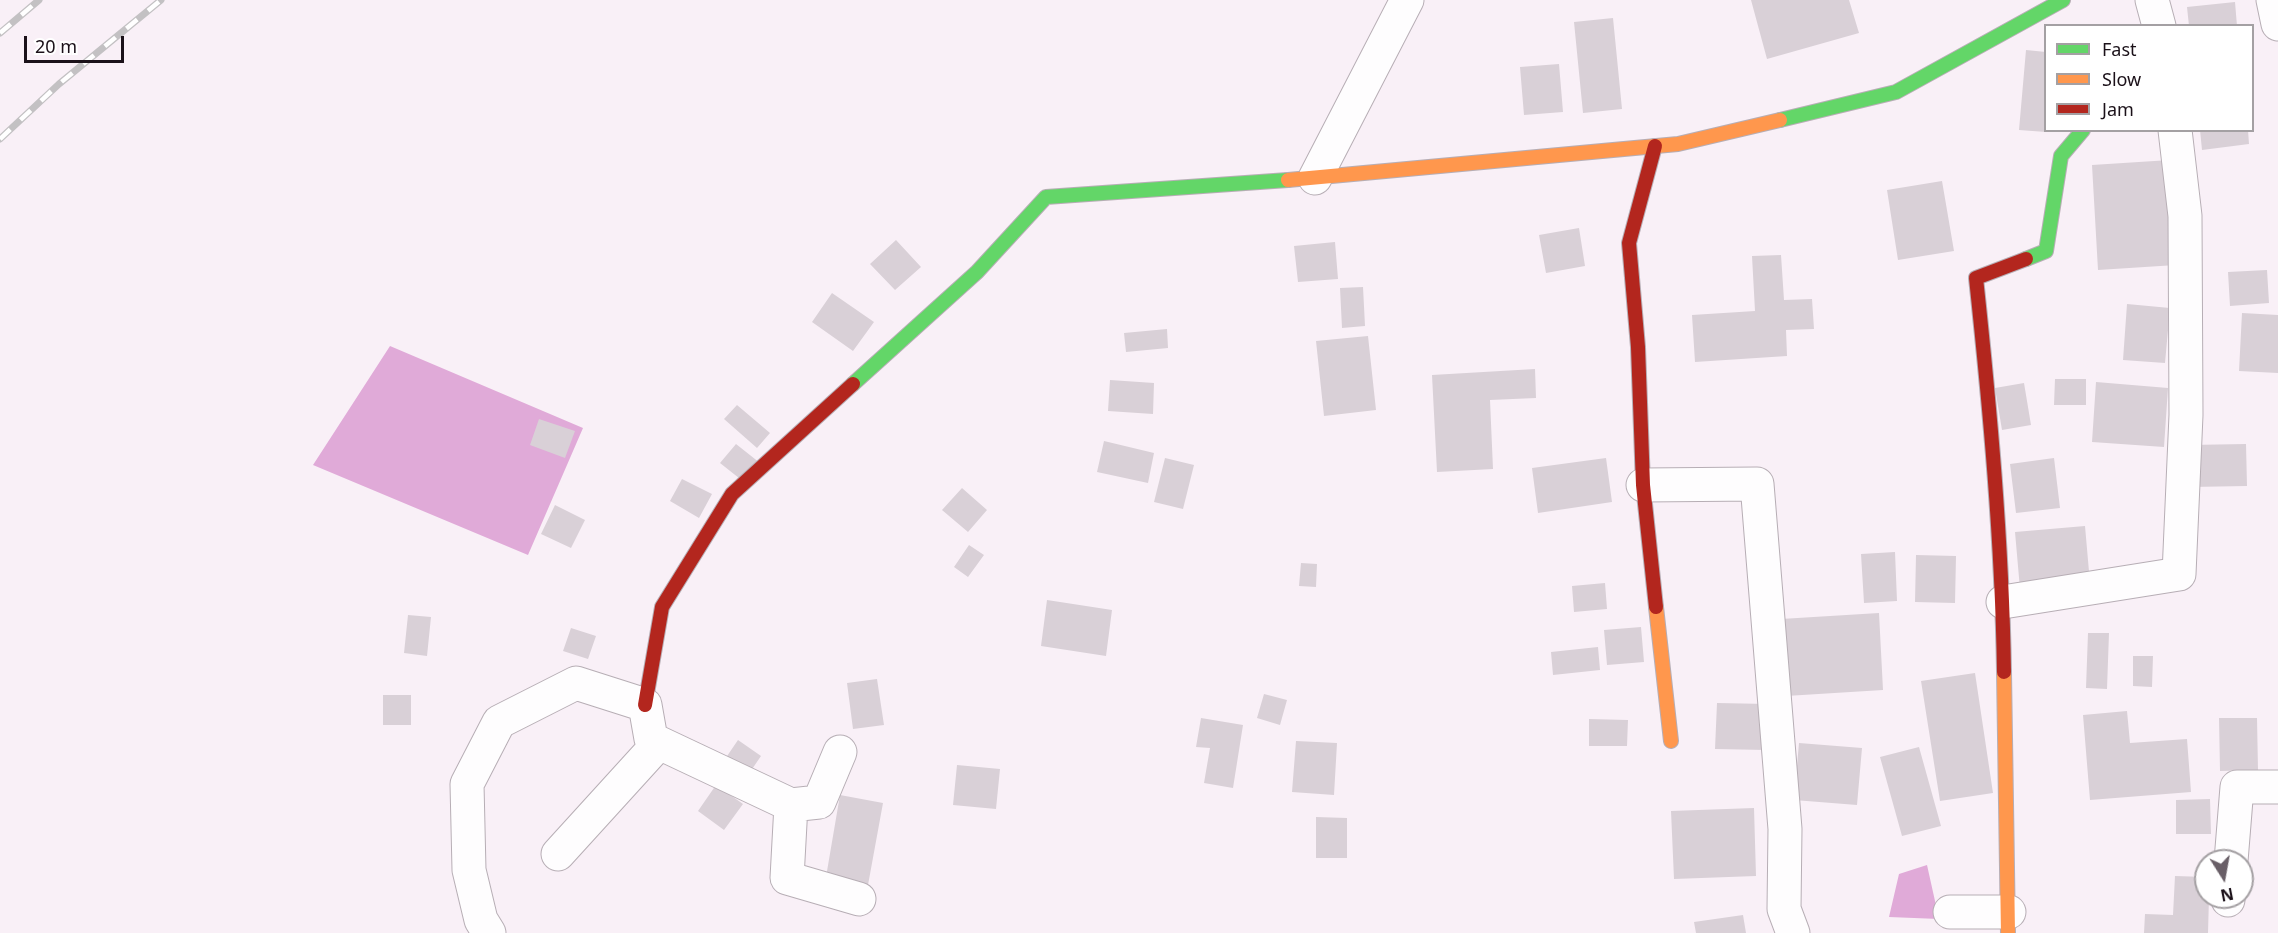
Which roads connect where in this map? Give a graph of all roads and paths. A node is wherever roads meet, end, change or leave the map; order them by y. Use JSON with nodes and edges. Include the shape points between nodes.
{"nodes":[{"id":1,"x":1407,"y":0,"type":"edge"},
{"id":2,"x":2063,"y":0,"type":"edge"},
{"id":3,"x":2152,"y":0,"type":"edge"},
{"id":4,"x":2273,"y":0,"type":"edge"},
{"id":5,"x":2158,"y":24,"type":"edge"},
{"id":6,"x":2278,"y":24,"type":"edge"},
{"id":7,"x":2081,"y":132,"type":"edge"},
{"id":8,"x":2175,"y":132,"type":"edge"},
{"id":9,"x":1655,"y":146,"type":"junction"},
{"id":10,"x":1315,"y":178,"type":"junction"},
{"id":11,"x":1643,"y":485,"type":"junction"},
{"id":12,"x":2003,"y":602,"type":"junction"},
{"id":13,"x":645,"y":705,"type":"junction"},
{"id":14,"x":1671,"y":741,"type":"dead end"},
{"id":15,"x":659,"y":743,"type":"junction"},
{"id":16,"x":840,"y":752,"type":"dead end"},
{"id":17,"x":2278,"y":787,"type":"edge"},
{"id":18,"x":791,"y":805,"type":"junction"},
{"id":19,"x":2232,"y":849,"type":"edge"},
{"id":20,"x":558,"y":854,"type":"dead end"},
{"id":21,"x":859,"y":899,"type":"dead end"},
{"id":22,"x":1950,"y":912,"type":"dead end"},
{"id":23,"x":2008,"y":923,"type":"edge"},
{"id":24,"x":489,"y":933,"type":"edge"},
{"id":25,"x":1793,"y":933,"type":"edge"}],
"edges":[{"from":1,"to":10,"type":"street"},
{"from":2,"to":9,"type":"street","via":[[1896,92],[1678,144]]},
{"from":3,"to":5,"type":"street"},
{"from":4,"to":6,"type":"street"},
{"from":7,"to":12,"type":"street","via":[[2061,156],[2046,251],[1976,278]]},
{"from":8,"to":12,"type":"street","via":[[2185,216],[2186,415],[2179,574]]},
{"from":9,"to":10,"type":"street"},
{"from":9,"to":11,"type":"street","via":[[1629,243]]},
{"from":10,"to":13,"type":"street","via":[[1046,197],[977,272],[732,494],[662,607]]},
{"from":11,"to":14,"type":"street"},
{"from":11,"to":25,"type":"street","via":[[1757,484],[1785,829],[1784,909]]},
{"from":12,"to":23,"type":"street"},
{"from":13,"to":15,"type":"street","via":[[651,739]]},
{"from":13,"to":24,"type":"street","via":[[576,683],[499,722],[466,784],[469,870],[481,920]]},
{"from":15,"to":18,"type":"street"},
{"from":15,"to":20,"type":"street"},
{"from":16,"to":18,"type":"street","via":[[819,802]]},
{"from":17,"to":19,"type":"street","via":[[2237,787]]},
{"from":18,"to":21,"type":"street","via":[[788,878]]},
{"from":22,"to":23,"type":"street"}]}
